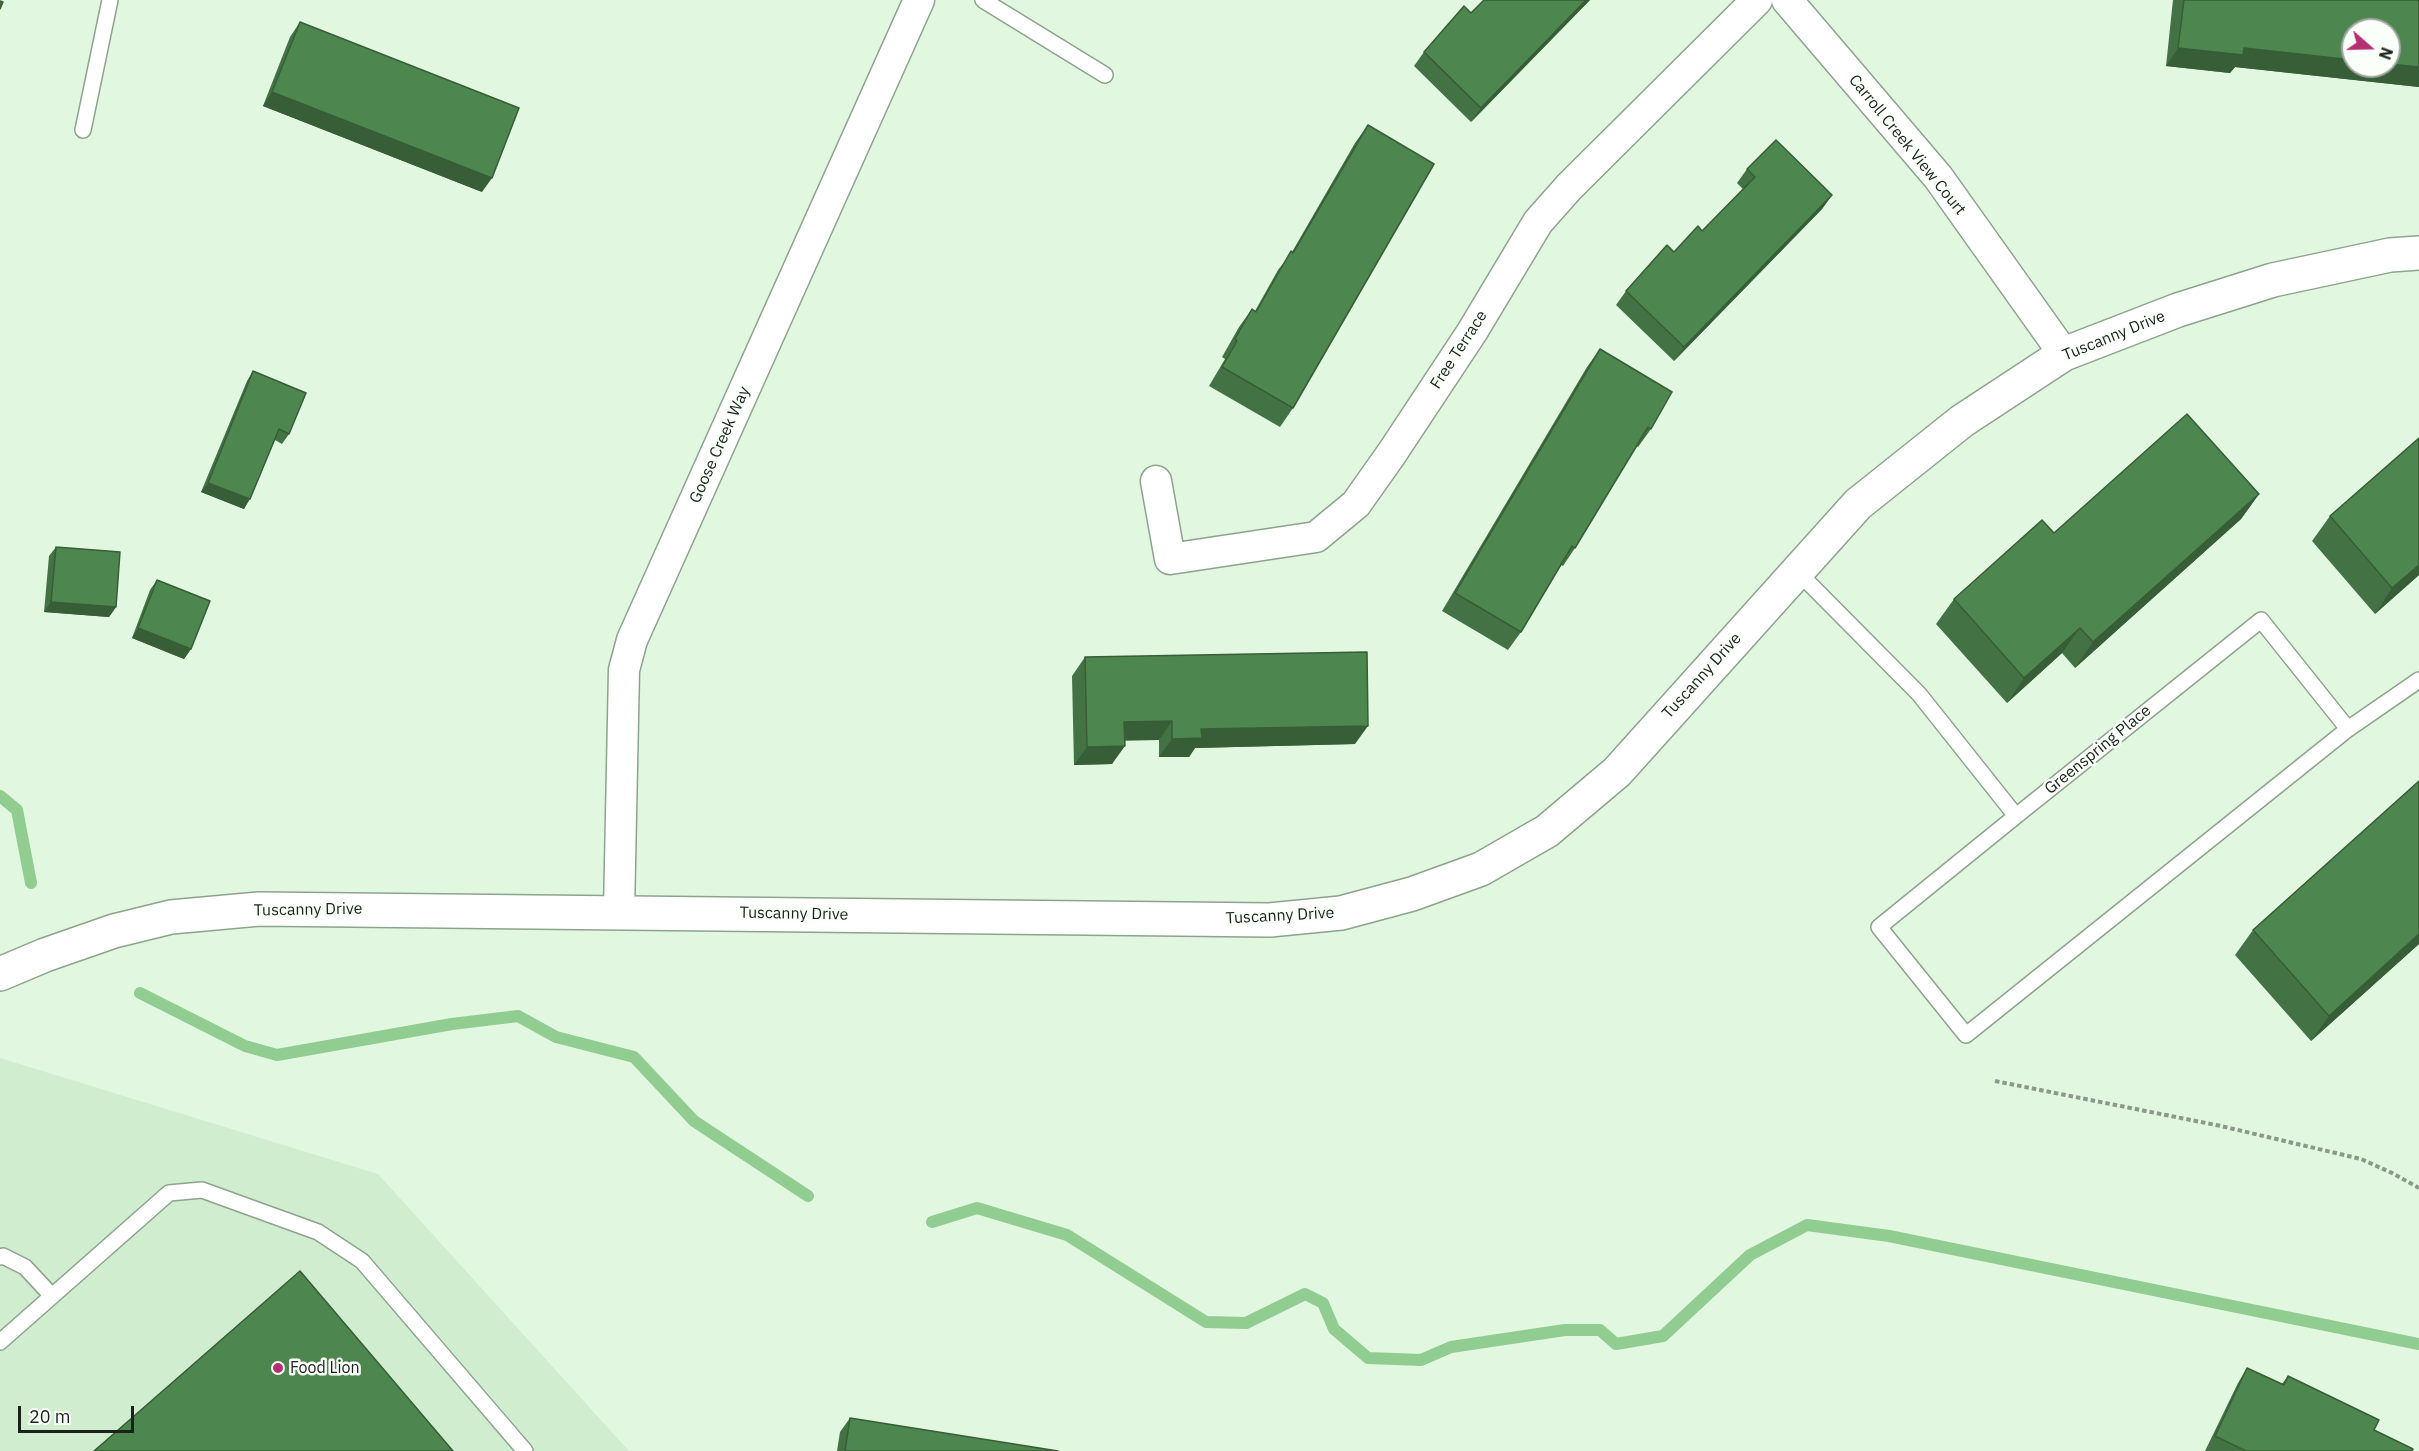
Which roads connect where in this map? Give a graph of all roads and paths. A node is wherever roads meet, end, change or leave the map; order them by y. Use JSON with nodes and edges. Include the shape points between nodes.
{"nodes":[{"id":1,"x":110,"y":0,"type":"edge"},
{"id":2,"x":919,"y":0,"type":"edge"},
{"id":3,"x":983,"y":0,"type":"edge"},
{"id":4,"x":1757,"y":0,"type":"edge"},
{"id":5,"x":1786,"y":0,"type":"edge"},
{"id":6,"x":1105,"y":75,"type":"dead end"},
{"id":7,"x":83,"y":130,"type":"dead end"},
{"id":8,"x":2419,"y":253,"type":"edge"},
{"id":9,"x":2064,"y":354,"type":"junction"},
{"id":10,"x":1156,"y":482,"type":"dead end"},
{"id":11,"x":1797,"y":572,"type":"junction"},
{"id":12,"x":2419,"y":680,"type":"edge"},
{"id":13,"x":2348,"y":729,"type":"junction"},
{"id":14,"x":2016,"y":816,"type":"junction"},
{"id":15,"x":619,"y":912,"type":"junction"},
{"id":16,"x":0,"y":974,"type":"edge"},
{"id":17,"x":1995,"y":1081,"type":"dead end"},
{"id":18,"x":2419,"y":1188,"type":"edge"},
{"id":19,"x":0,"y":1257,"type":"edge"},
{"id":20,"x":52,"y":1296,"type":"junction"},
{"id":21,"x":0,"y":1342,"type":"edge"},
{"id":22,"x":525,"y":1451,"type":"edge"}],
"edges":[{"from":1,"to":7,"type":"lane"},
{"from":2,"to":15,"type":"street","name":"Goose Creek Way","via":[[632,640],[624,670]]},
{"from":3,"to":6,"type":"lane"},
{"from":4,"to":10,"type":"street","name":"Free Terrace","via":[[1569,187],[1539,222],[1386,462],[1356,504],[1316,537],[1170,559]]},
{"from":5,"to":9,"type":"street","name":"Carroll Creek View Court","via":[[1938,177]]},
{"from":8,"to":9,"type":"street","name":"Tuscanny Drive","via":[[2390,255],[2273,280],[2178,310]]},
{"from":9,"to":11,"type":"street","name":"Tuscanny Drive","via":[[1962,421],[1858,504]]},
{"from":11,"to":14,"type":"lane","via":[[1919,694]]},
{"from":11,"to":15,"type":"street","name":"Tuscanny Drive","via":[[1617,772],[1547,831],[1480,869],[1412,894],[1341,914],[1270,920]]},
{"from":12,"to":13,"type":"lane"},
{"from":13,"to":14,"type":"lane","name":"Greenspring Place","via":[[2261,620]]},
{"from":13,"to":14,"type":"lane","via":[[1966,1035],[1879,927]]},
{"from":15,"to":16,"type":"street","name":"Tuscanny Drive","via":[[258,909],[171,917],[114,931]]},
{"from":17,"to":18,"type":"path","via":[[2221,1126],[2361,1159]]},
{"from":19,"to":20,"type":"lane","via":[[25,1267]]},
{"from":20,"to":21,"type":"lane"},
{"from":20,"to":22,"type":"lane","via":[[169,1193],[202,1190],[318,1232],[362,1261]]}]}
